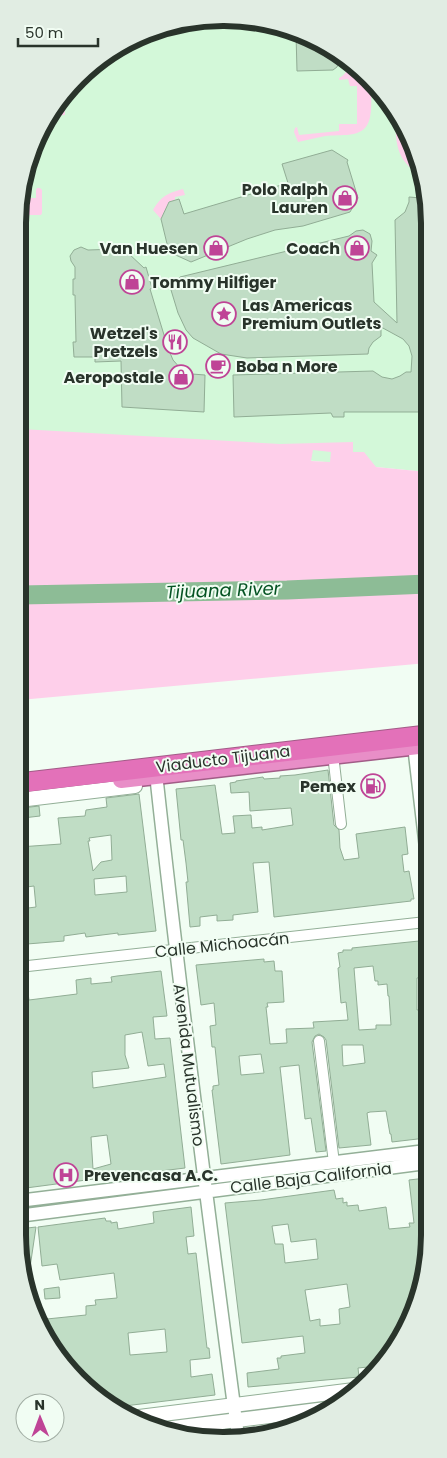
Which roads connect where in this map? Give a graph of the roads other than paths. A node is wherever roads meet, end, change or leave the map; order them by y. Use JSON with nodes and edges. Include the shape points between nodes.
{"nodes":[{"id":1,"x":421,"y":732,"type":"edge"},
{"id":2,"x":421,"y":736,"type":"edge"},
{"id":3,"x":421,"y":748,"type":"edge"},
{"id":4,"x":421,"y":748,"type":"edge"},
{"id":5,"x":421,"y":748,"type":"edge"},
{"id":6,"x":334,"y":763,"type":"junction"},
{"id":7,"x":26,"y":777,"type":"edge"},
{"id":8,"x":26,"y":782,"type":"edge"},
{"id":9,"x":157,"y":783,"type":"junction"},
{"id":10,"x":26,"y":787,"type":"edge"},
{"id":11,"x":26,"y":791,"type":"edge"},
{"id":12,"x":26,"y":799,"type":"edge"},
{"id":13,"x":341,"y":824,"type":"dead end"},
{"id":14,"x":421,"y":923,"type":"edge"},
{"id":15,"x":175,"y":950,"type":"junction"},
{"id":16,"x":26,"y":966,"type":"edge"},
{"id":17,"x":319,"y":1041,"type":"dead end"},
{"id":18,"x":421,"y":1152,"type":"edge"},
{"id":19,"x":334,"y":1163,"type":"junction"},
{"id":20,"x":421,"y":1164,"type":"edge"},
{"id":21,"x":203,"y":1178,"type":"junction"},
{"id":22,"x":205,"y":1192,"type":"junction"},
{"id":23,"x":26,"y":1200,"type":"edge"},
{"id":24,"x":26,"y":1215,"type":"edge"},
{"id":25,"x":342,"y":1392,"type":"edge"},
{"id":26,"x":315,"y":1409,"type":"edge"},
{"id":27,"x":235,"y":1413,"type":"junction"},
{"id":28,"x":148,"y":1417,"type":"edge"},
{"id":29,"x":177,"y":1426,"type":"edge"},
{"id":30,"x":237,"y":1431,"type":"edge"}],
"edges":[{"from":1,"to":7,"type":"highway"},
{"from":2,"to":8,"type":"highway","name":"Viaducto Tijuana"},
{"from":3,"to":6,"type":"main road"},
{"from":4,"to":10,"type":"highway","name":"Viaducto Tijuana"},
{"from":5,"to":11,"type":"highway"},
{"from":6,"to":9,"type":"main road"},
{"from":6,"to":13,"type":"street"},
{"from":9,"to":12,"type":"main road"},
{"from":9,"to":15,"type":"street","name":"Avenida Mutualismo"},
{"from":14,"to":15,"type":"street","name":"Calle Michoacán"},
{"from":15,"to":16,"type":"street","name":"Calle Michoacán"},
{"from":15,"to":21,"type":"street","name":"Avenida Mutualismo"},
{"from":17,"to":19,"type":"street"},
{"from":18,"to":19,"type":"street","name":"Calle Baja California"},
{"from":19,"to":21,"type":"street","name":"Calle Baja California"},
{"from":20,"to":22,"type":"street","name":"Calle Baja California"},
{"from":21,"to":22,"type":"street","name":"Avenida Mutualismo"},
{"from":21,"to":23,"type":"street","name":"Calle Baja California"},
{"from":22,"to":24,"type":"street","name":"Calle Baja California"},
{"from":22,"to":27,"type":"street","name":"Avenida Mutualismo"},
{"from":25,"to":27,"type":"main road"},
{"from":26,"to":27,"type":"main road"},
{"from":27,"to":28,"type":"main road"},
{"from":27,"to":29,"type":"main road"},
{"from":27,"to":30,"type":"street","name":"Avenida Mutualismo"}]}
